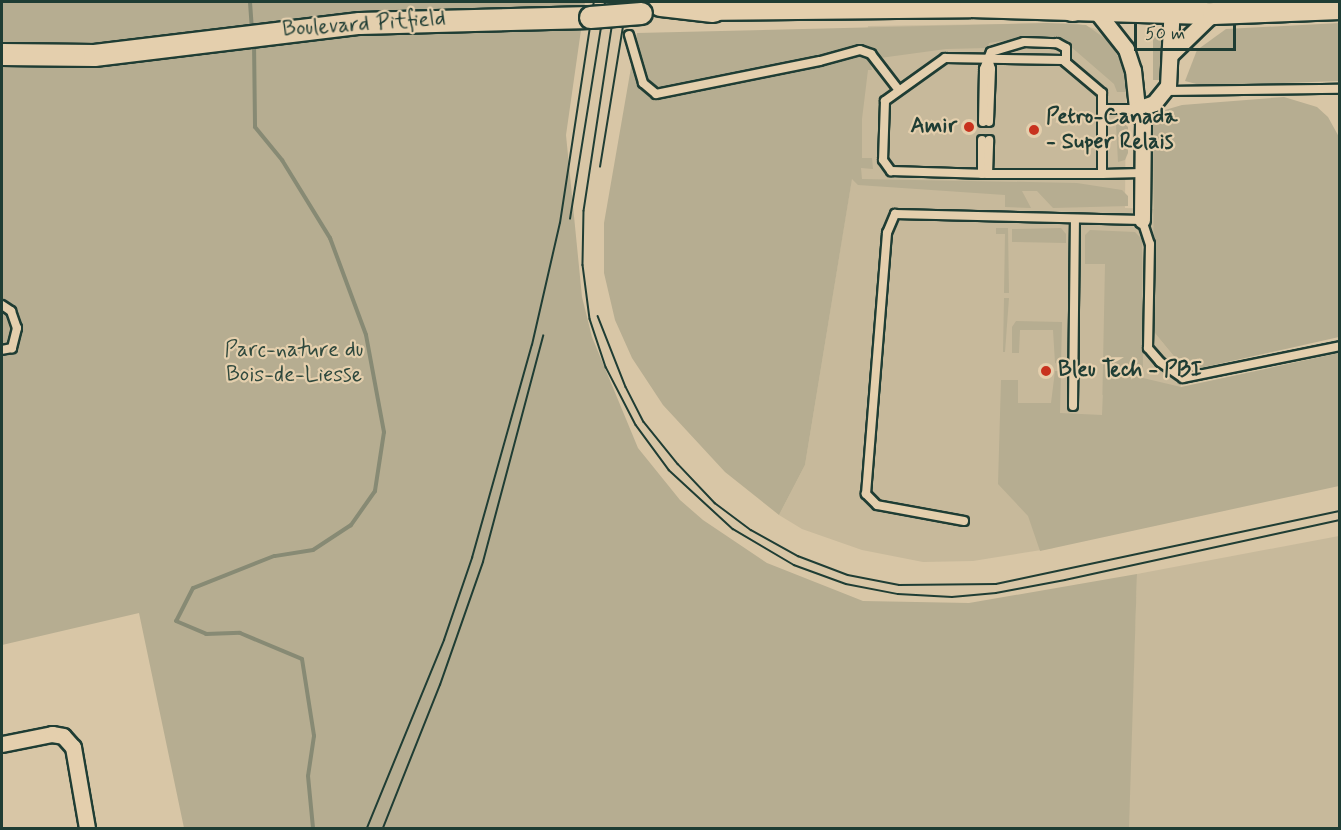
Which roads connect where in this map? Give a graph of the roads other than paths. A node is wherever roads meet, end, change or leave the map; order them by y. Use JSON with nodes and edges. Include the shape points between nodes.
{"nodes":[{"id":1,"x":651,"y":7,"type":"edge"},
{"id":2,"x":1084,"y":7,"type":"edge"},
{"id":3,"x":1134,"y":7,"type":"edge"},
{"id":4,"x":1172,"y":7,"type":"edge"},
{"id":5,"x":713,"y":8,"type":"joint"},
{"id":6,"x":1225,"y":8,"type":"edge"},
{"id":7,"x":1340,"y":8,"type":"edge"},
{"id":8,"x":629,"y":35,"type":"dead end"},
{"id":9,"x":2,"y":54,"type":"edge"},
{"id":10,"x":1170,"y":55,"type":"junction"},
{"id":11,"x":987,"y":57,"type":"junction"},
{"id":12,"x":1066,"y":62,"type":"junction"},
{"id":13,"x":898,"y":88,"type":"junction"},
{"id":14,"x":1340,"y":89,"type":"edge"},
{"id":15,"x":1166,"y":91,"type":"junction"},
{"id":16,"x":1102,"y":109,"type":"junction"},
{"id":17,"x":1137,"y":110,"type":"junction"},
{"id":18,"x":986,"y":122,"type":"dead end"},
{"id":19,"x":986,"y":140,"type":"dead end"},
{"id":20,"x":1142,"y":173,"type":"junction"},
{"id":21,"x":985,"y":174,"type":"junction"},
{"id":22,"x":1102,"y":174,"type":"junction"},
{"id":23,"x":1075,"y":219,"type":"junction"},
{"id":24,"x":1142,"y":220,"type":"junction"},
{"id":25,"x":2,"y":305,"type":"edge"},
{"id":26,"x":1340,"y":346,"type":"edge"},
{"id":27,"x":2,"y":350,"type":"edge"},
{"id":28,"x":1073,"y":406,"type":"dead end"},
{"id":29,"x":964,"y":521,"type":"dead end"},
{"id":30,"x":2,"y":744,"type":"edge"},
{"id":31,"x":87,"y":828,"type":"edge"}],
"edges":[{"from":1,"to":5,"type":"highway"},
{"from":1,"to":9,"type":"main road","name":"Boulevard Pitfield","bridge":true,"via":[[573,18],[313,27],[94,55]]},
{"from":2,"to":3,"type":"main road"},
{"from":2,"to":5,"type":"main road"},
{"from":2,"to":17,"type":"street","via":[[1126,50],[1133,70]]},
{"from":3,"to":4,"type":"main road"},
{"from":4,"to":6,"type":"main road"},
{"from":4,"to":10,"type":"street"},
{"from":6,"to":7,"type":"main road"},
{"from":6,"to":10,"type":"street"},
{"from":8,"to":13,"type":"lane","via":[[643,83],[656,94],[860,50],[871,54]]},
{"from":10,"to":15,"type":"street"},
{"from":11,"to":12,"type":"lane"},
{"from":11,"to":12,"type":"lane","via":[[1010,44],[1057,43],[1066,48]]},
{"from":11,"to":13,"type":"lane","via":[[941,60]]},
{"from":11,"to":18,"type":"lane","via":[[991,69]]},
{"from":12,"to":16,"type":"lane","via":[[1101,90]]},
{"from":13,"to":21,"type":"lane","via":[[885,101],[886,168],[900,172]]},
{"from":14,"to":15,"type":"lane"},
{"from":15,"to":17,"type":"street","via":[[1154,103]]},
{"from":16,"to":17,"type":"lane"},
{"from":16,"to":22,"type":"lane"},
{"from":17,"to":20,"type":"street","via":[[1143,121]]},
{"from":19,"to":21,"type":"lane"},
{"from":20,"to":22,"type":"lane"},
{"from":20,"to":24,"type":"street"},
{"from":21,"to":22,"type":"lane"},
{"from":23,"to":24,"type":"lane"},
{"from":23,"to":28,"type":"lane"},
{"from":23,"to":29,"type":"lane","via":[[902,212],[889,222],[866,494],[877,505]]},
{"from":24,"to":26,"type":"lane","via":[[1150,244],[1148,348],[1176,375],[1189,378]]},
{"from":25,"to":27,"type":"lane","via":[[11,311],[17,328],[12,348]]},
{"from":30,"to":31,"type":"street","via":[[52,734],[63,736],[73,747]]}]}
